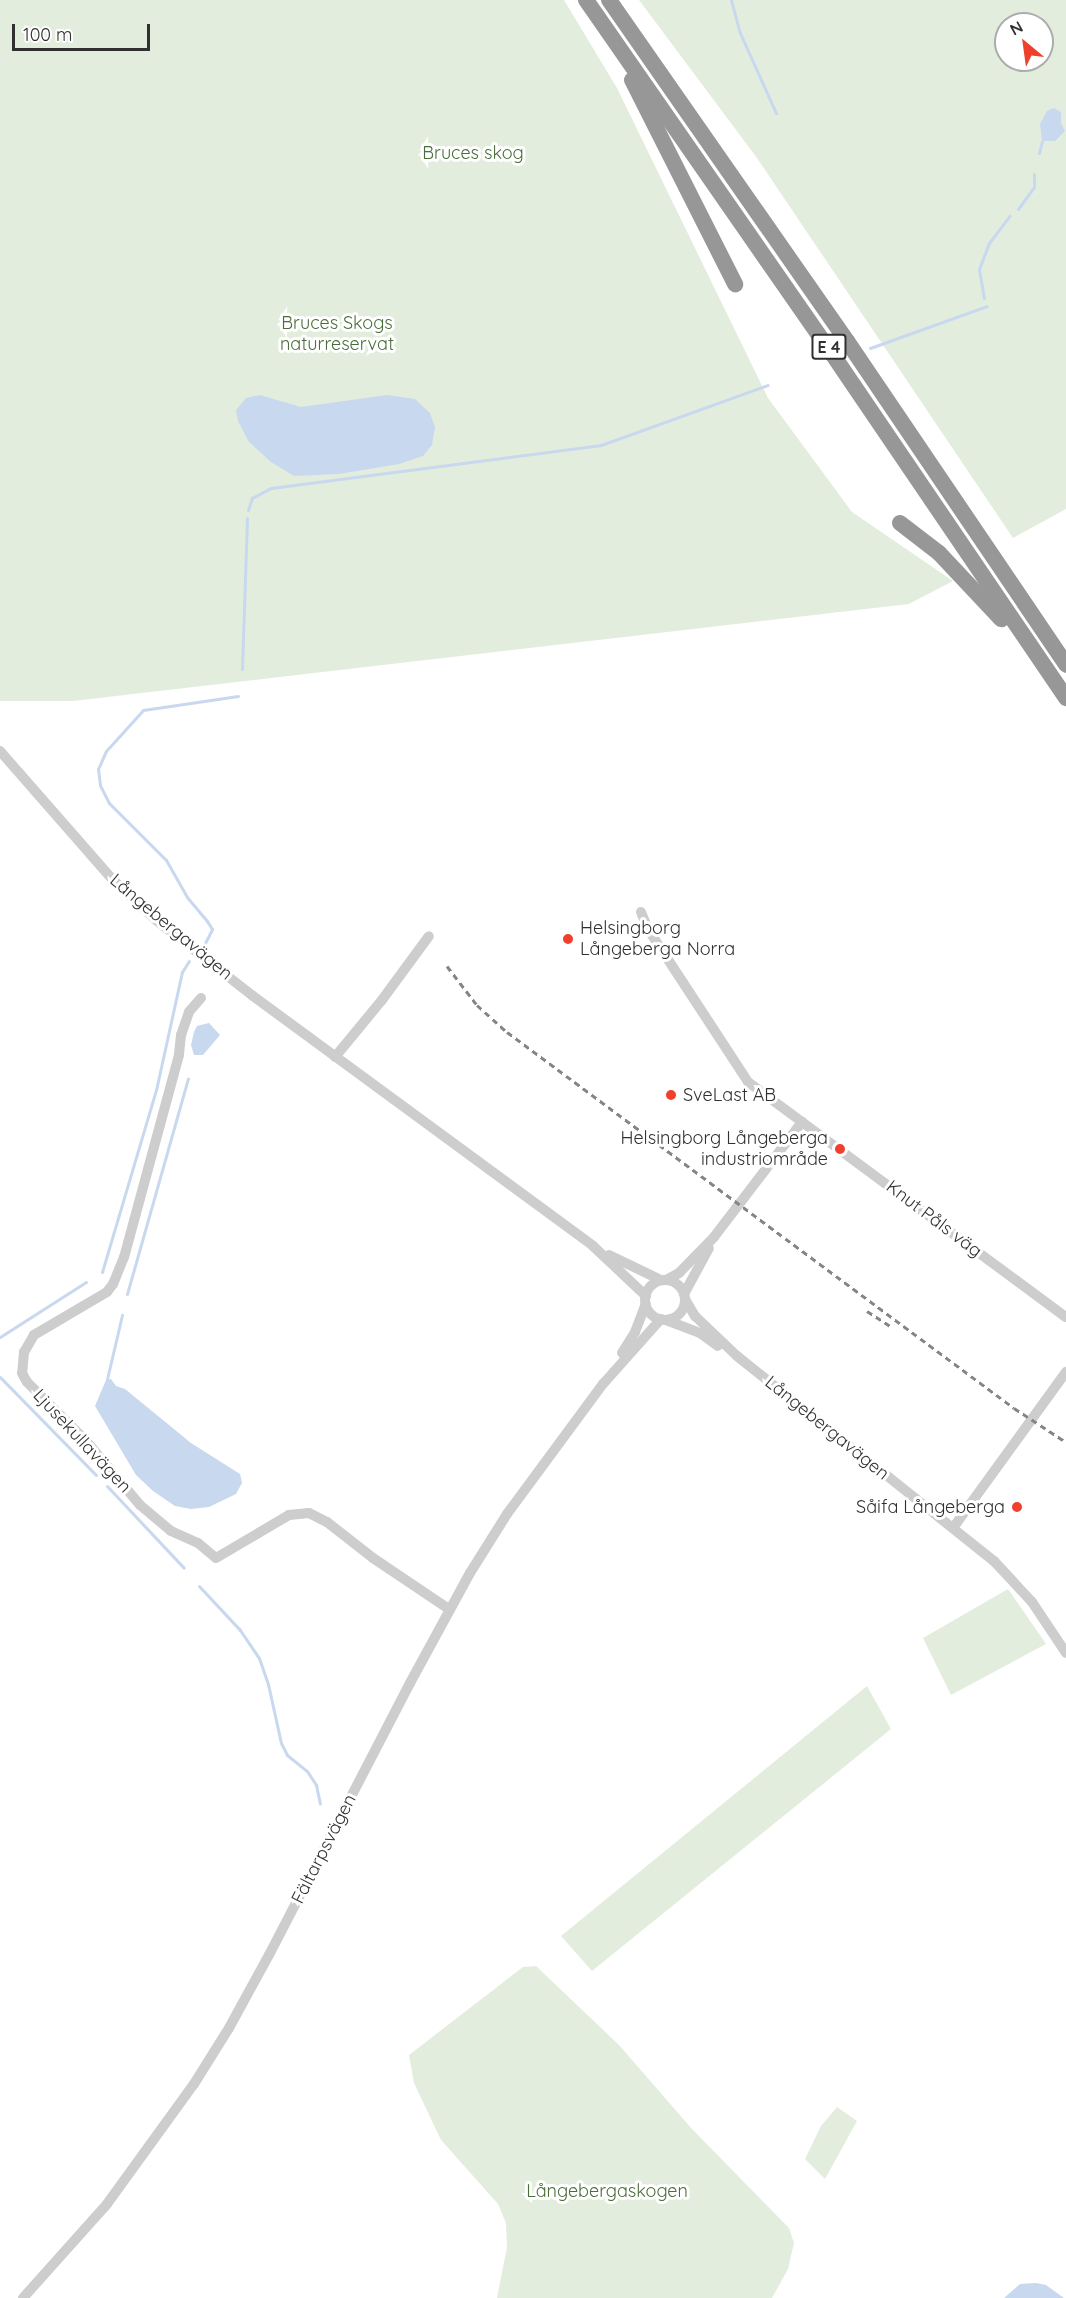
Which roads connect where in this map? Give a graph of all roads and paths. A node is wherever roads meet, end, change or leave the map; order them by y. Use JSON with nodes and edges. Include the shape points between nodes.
{"nodes":[{"id":1,"x":586,"y":0,"type":"edge"},
{"id":2,"x":609,"y":0,"type":"edge"},
{"id":3,"x":601,"y":21,"type":"junction"},
{"id":4,"x":735,"y":284,"type":"dead end"},
{"id":5,"x":900,"y":523,"type":"dead end"},
{"id":6,"x":1032,"y":614,"type":"junction"},
{"id":7,"x":1066,"y":656,"type":"edge"},
{"id":8,"x":1066,"y":665,"type":"edge"},
{"id":9,"x":1066,"y":699,"type":"edge"},
{"id":10,"x":0,"y":752,"type":"edge"},
{"id":11,"x":640,"y":912,"type":"dead end"},
{"id":12,"x":429,"y":936,"type":"dead end"},
{"id":13,"x":201,"y":998,"type":"dead end"},
{"id":14,"x":334,"y":1057,"type":"junction"},
{"id":15,"x":802,"y":1122,"type":"junction"},
{"id":16,"x":714,"y":1237,"type":"junction"},
{"id":17,"x":593,"y":1246,"type":"junction"},
{"id":18,"x":663,"y":1280,"type":"junction"},
{"id":19,"x":685,"y":1297,"type":"junction"},
{"id":20,"x":646,"y":1300,"type":"junction"},
{"id":21,"x":1066,"y":1317,"type":"edge"},
{"id":22,"x":663,"y":1319,"type":"junction"},
{"id":23,"x":737,"y":1356,"type":"junction"},
{"id":24,"x":1066,"y":1372,"type":"edge"},
{"id":25,"x":603,"y":1384,"type":"junction"},
{"id":26,"x":953,"y":1528,"type":"junction"},
{"id":27,"x":449,"y":1609,"type":"junction"},
{"id":28,"x":1066,"y":1653,"type":"edge"},
{"id":29,"x":23,"y":2298,"type":"edge"}],
"edges":[{"from":1,"to":3,"type":"highway","number":"E 4"},
{"from":2,"to":6,"type":"highway","number":"E 4"},
{"from":3,"to":4,"type":"highway"},
{"from":3,"to":9,"type":"highway","number":"E 4","via":[[840,364]]},
{"from":5,"to":9,"type":"highway","via":[[966,579]]},
{"from":6,"to":7,"type":"highway"},
{"from":6,"to":8,"type":"highway","number":"E 4"},
{"from":10,"to":14,"type":"street","name":"Långebergavägen","via":[[139,905]]},
{"from":11,"to":15,"type":"street","name":"Knut Påls väg","via":[[739,1072]]},
{"from":12,"to":14,"type":"street"},
{"from":13,"to":27,"type":"street","name":"Ljusekullavägen","via":[[189,1012],[181,1035],[179,1055],[130,1235],[113,1284],[107,1292],[34,1335],[24,1352],[22,1373],[140,1505],[171,1531],[198,1543],[216,1558],[289,1515],[309,1513]]},
{"from":14,"to":17,"type":"street","name":"Långebergavägen"},
{"from":15,"to":16,"type":"street"},
{"from":15,"to":21,"type":"street","name":"Knut Påls väg"},
{"from":16,"to":18,"type":"street","via":[[679,1273]]},
{"from":16,"to":19,"type":"street"},
{"from":17,"to":18,"type":"street","name":"Långebergavägen"},
{"from":17,"to":20,"type":"street","name":"Långebergavägen"},
{"from":18,"to":19,"type":"street","via":[[675,1282]]},
{"from":18,"to":20,"type":"street","via":[[653,1284]]},
{"from":19,"to":22,"type":"street","via":[[680,1314]]},
{"from":19,"to":23,"type":"street","name":"Långebergavägen","via":[[695,1316]]},
{"from":20,"to":22,"type":"street","via":[[650,1312]]},
{"from":20,"to":25,"type":"street","name":"Fältarpsvägen","via":[[635,1332]]},
{"from":22,"to":23,"type":"street","name":"Långebergavägen","via":[[700,1334]]},
{"from":22,"to":25,"type":"street","name":"Fältarpsvägen"},
{"from":23,"to":26,"type":"street","name":"Långebergavägen"},
{"from":24,"to":26,"type":"street"},
{"from":25,"to":27,"type":"street","name":"Fältarpsvägen","via":[[507,1514]]},
{"from":26,"to":28,"type":"street","name":"Långebergavägen","via":[[1019,1586]]},
{"from":27,"to":29,"type":"street","name":"Fältarpsvägen","via":[[215,2051],[107,2204]]}]}
